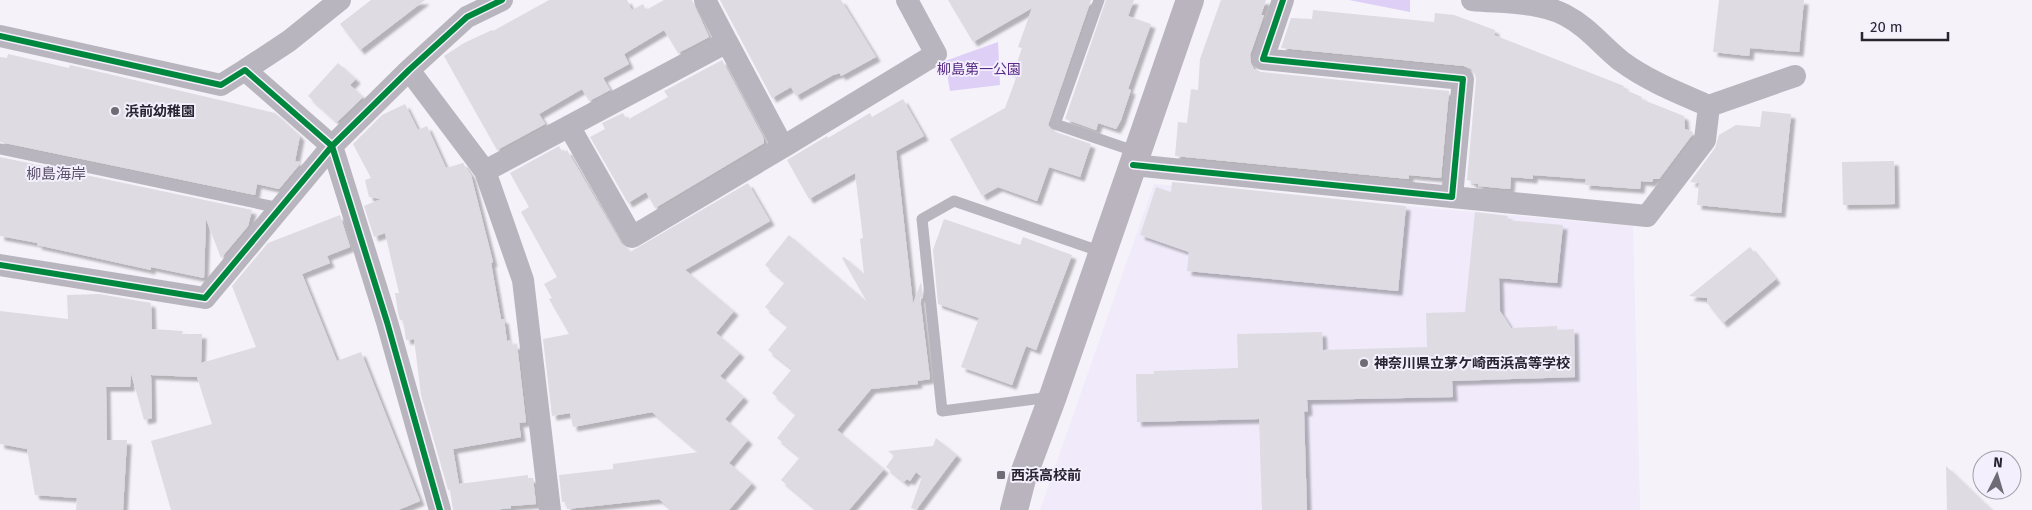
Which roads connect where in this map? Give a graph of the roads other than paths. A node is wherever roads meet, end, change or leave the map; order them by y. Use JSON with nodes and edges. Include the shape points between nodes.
{"nodes":[{"id":1,"x":340,"y":0,"type":"edge"},
{"id":2,"x":502,"y":0,"type":"edge"},
{"id":3,"x":705,"y":0,"type":"edge"},
{"id":4,"x":907,"y":0,"type":"edge"},
{"id":5,"x":1099,"y":0,"type":"edge"},
{"id":6,"x":1190,"y":0,"type":"edge"},
{"id":7,"x":1283,"y":0,"type":"edge"},
{"id":8,"x":1472,"y":0,"type":"edge"},
{"id":9,"x":0,"y":36,"type":"edge"},
{"id":10,"x":727,"y":42,"type":"junction"},
{"id":11,"x":246,"y":70,"type":"junction"},
{"id":12,"x":409,"y":70,"type":"junction"},
{"id":13,"x":1795,"y":76,"type":"dead end"},
{"id":14,"x":1709,"y":106,"type":"junction"},
{"id":15,"x":569,"y":126,"type":"junction"},
{"id":16,"x":332,"y":146,"type":"junction"},
{"id":17,"x":783,"y":148,"type":"junction"},
{"id":18,"x":0,"y":149,"type":"edge"},
{"id":19,"x":1135,"y":158,"type":"junction"},
{"id":20,"x":485,"y":171,"type":"junction"},
{"id":21,"x":1452,"y":197,"type":"junction"},
{"id":22,"x":280,"y":208,"type":"junction"},
{"id":23,"x":1102,"y":252,"type":"junction"},
{"id":24,"x":0,"y":266,"type":"edge"},
{"id":25,"x":1053,"y":396,"type":"junction"},
{"id":26,"x":440,"y":510,"type":"edge"},
{"id":27,"x":550,"y":510,"type":"edge"},
{"id":28,"x":1014,"y":510,"type":"edge"}],
"edges":[{"from":1,"to":11,"type":"street"},
{"from":2,"to":12,"type":"street","via":[[467,17]]},
{"from":3,"to":10,"type":"street"},
{"from":4,"to":17,"type":"street","via":[[936,54]]},
{"from":5,"to":19,"type":"lane","via":[[1055,124]]},
{"from":6,"to":19,"type":"street"},
{"from":7,"to":21,"type":"street","via":[[1264,59],[1463,79]]},
{"from":8,"to":14,"type":"street","via":[[1532,6],[1564,15],[1590,31],[1620,60],[1650,80]]},
{"from":9,"to":11,"type":"street","via":[[221,85]]},
{"from":10,"to":15,"type":"street"},
{"from":10,"to":17,"type":"street"},
{"from":11,"to":16,"type":"street"},
{"from":12,"to":16,"type":"street"},
{"from":12,"to":20,"type":"street"},
{"from":13,"to":14,"type":"street"},
{"from":14,"to":21,"type":"street","via":[[1705,140],[1647,216]]},
{"from":15,"to":17,"type":"street","via":[[632,237]]},
{"from":15,"to":20,"type":"street"},
{"from":16,"to":22,"type":"street"},
{"from":16,"to":26,"type":"street"},
{"from":18,"to":22,"type":"lane"},
{"from":19,"to":21,"type":"street"},
{"from":19,"to":23,"type":"street"},
{"from":20,"to":27,"type":"street","via":[[523,280]]},
{"from":22,"to":24,"type":"street","via":[[206,298]]},
{"from":23,"to":25,"type":"street"},
{"from":23,"to":25,"type":"lane","via":[[954,201],[922,219],[942,411]]},
{"from":25,"to":28,"type":"street"}]}
